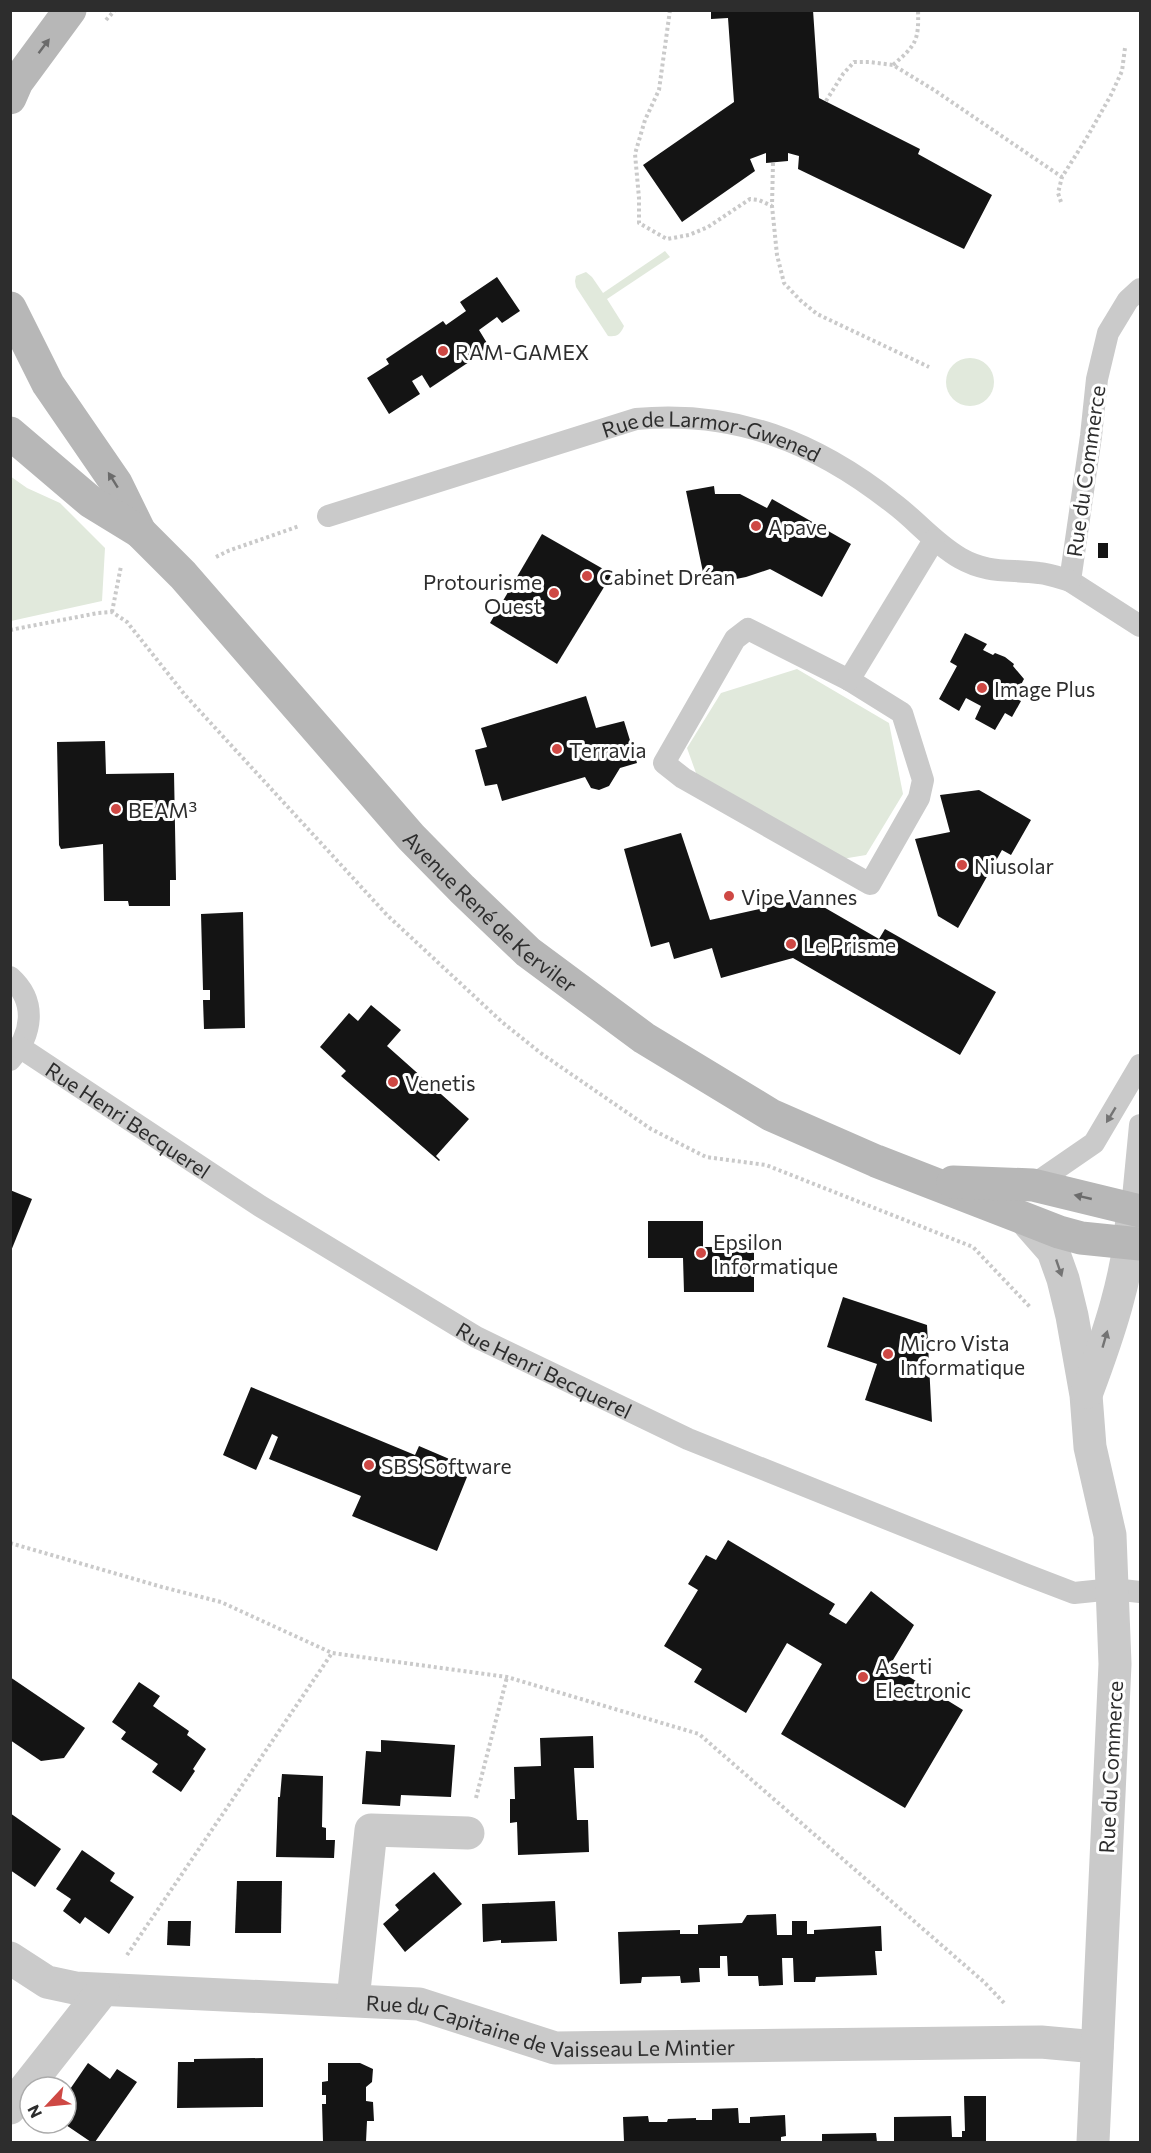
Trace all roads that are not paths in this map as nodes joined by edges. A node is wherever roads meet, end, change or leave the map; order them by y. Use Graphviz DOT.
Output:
graph roads {
  1 [pos="70,10"];
  2 [pos="10,98"];
  3 [pos="1140,289"];
  4 [pos="10,308"];
  5 [pos="10,433"];
  6 [pos="327,516"];
  7 [pos="140,532"];
  8 [pos="934,540"];
  9 [pos="1070,581"];
  10 [pos="1140,626"];
  11 [pos="849,680"];
  12 [pos="10,977"];
  13 [pos="16,1054"];
  14 [pos="1140,1065"];
  15 [pos="1140,1125"];
  16 [pos="928,1180"];
  17 [pos="1033,1185"];
  18 [pos="1136,1209"];
  19 [pos="1026,1220"];
  20 [pos="1135,1244"];
  21 [pos="1086,1395"];
  22 [pos="1127,1591"];
  23 [pos="468,1833"];
  24 [pos="10,1958"];
  25 [pos="103,1990"];
  26 [pos="353,2000"];
  27 [pos="1097,2047"];
  28 [pos="10,2108"];
  29 [pos="1093,2142"];
  2 -- 1 [label="main road, one-way"];
  3 -- 9 [label="lane, Rue du Commerce"];
  7 -- 4 [label="main road, Avenue René de Kerviler, one-way"];
  5 -- 7 [label="main road, Avenue René de Kerviler"];
  6 -- 8 [label="lane, Rue de Larmor-Gwened"];
  7 -- 16 [label="main road, Avenue René de Kerviler"];
  8 -- 9 [label="lane, Rue de Larmor-Gwened"];
  8 -- 11 [label="lane"];
  9 -- 10 [label="lane, Rue du Commerce"];
  11 -- 11 [label="lane"];
  12 -- 13 [label="lane"];
  13 -- 22 [label="lane, Rue Henri Becquerel"];
  14 -- 17 [label="lane, one-way"];
  15 -- 18 [label="lane, Rue du Commerce"];
  16 -- 17 [label="main road, Avenue René de Kerviler"];
  16 -- 19 [label="main road, Avenue René de Kerviler"];
  18 -- 17 [label="main road, Avenue René de Kerviler, one-way"];
  18 -- 20 [label="street, Rue du Commerce"];
  19 -- 20 [label="main road, Avenue René de Kerviler"];
  19 -- 21 [label="street, Rue du Commerce, one-way"];
  21 -- 20 [label="street, Rue du Commerce, one-way"];
  21 -- 22 [label="street, Rue du Commerce"];
  22 -- 27 [label="street, Rue du Commerce"];
  23 -- 26 [label="street"];
  24 -- 25 [label="street, Rue du Capitaine de Vaisseau Le Mintier"];
  25 -- 26 [label="street, Rue du Capitaine de Vaisseau Le Mintier"];
  25 -- 28 [label="street"];
  26 -- 27 [label="street, Rue du Capitaine de Vaisseau Le Mintier"];
  27 -- 29 [label="street, Rue du Commerce"];
}
